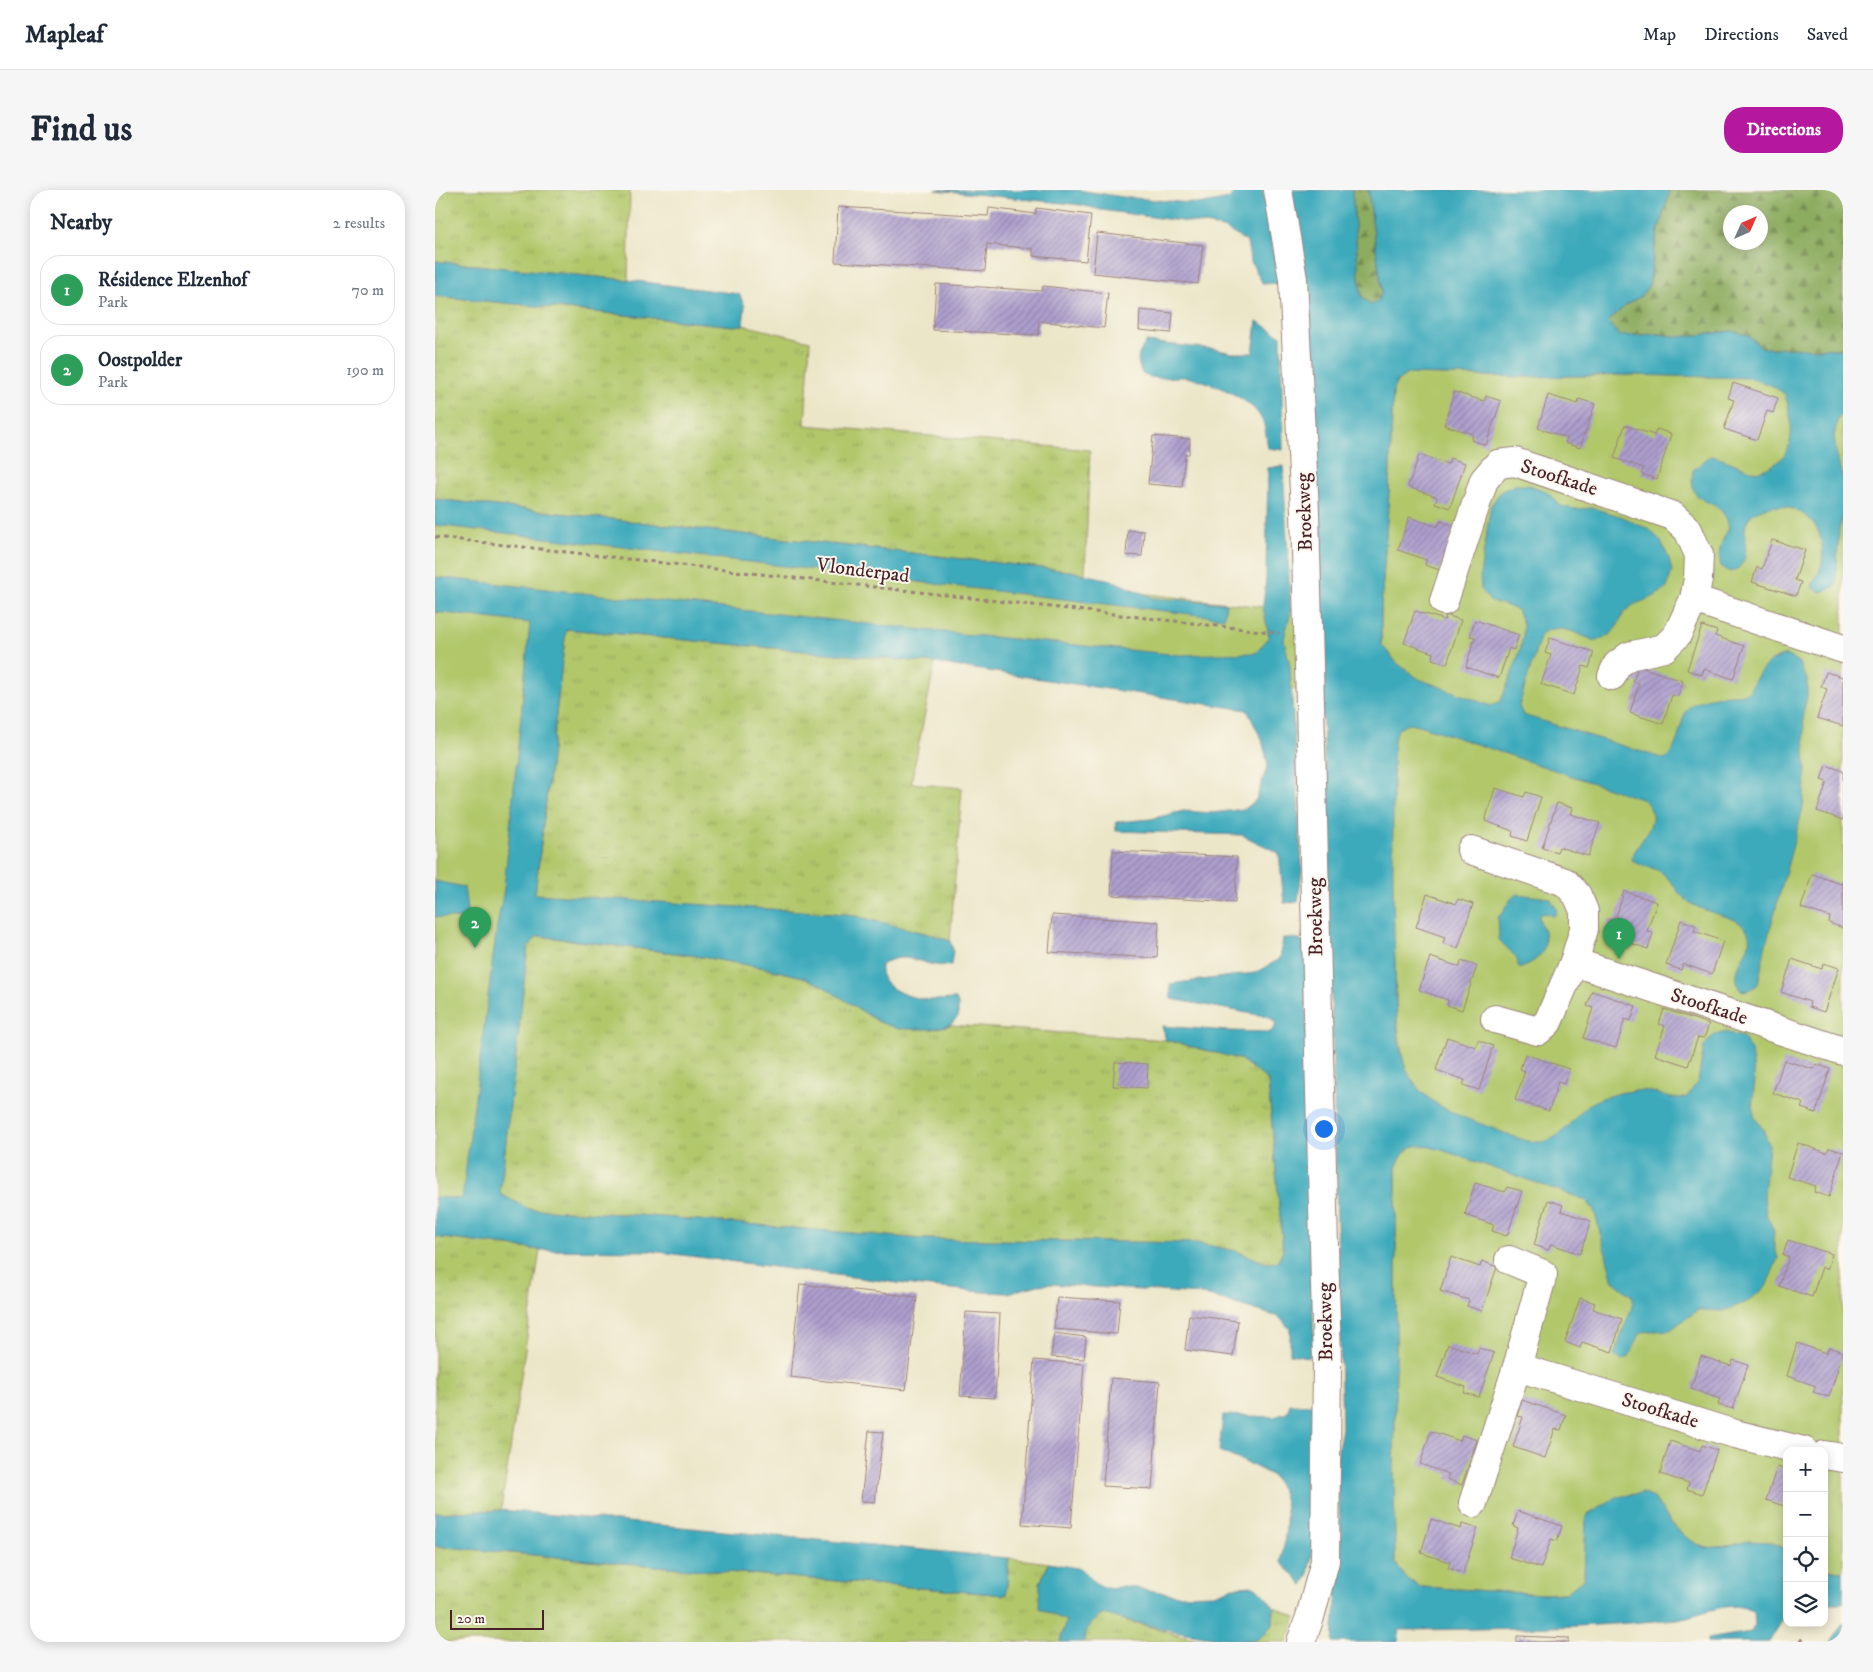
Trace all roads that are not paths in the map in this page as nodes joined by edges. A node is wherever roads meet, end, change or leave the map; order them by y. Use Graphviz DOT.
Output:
graph roads {
  1 [pos="1277,190"];
  2 [pos="1694,599"];
  3 [pos="1444,601"];
  4 [pos="1843,648"];
  5 [pos="1612,676"];
  6 [pos="1471,850"];
  7 [pos="1574,962"];
  8 [pos="1495,1019"];
  9 [pos="1843,1051"];
  10 [pos="1509,1260"];
  11 [pos="1517,1367"];
  12 [pos="1788,1447"];
  13 [pos="1828,1456"];
  14 [pos="1843,1458"];
  15 [pos="1473,1503"];
  16 [pos="1301,1642"];
  1 -- 16 [label="street, Broekweg"];
  2 -- 3 [label="street, Stoofkade"];
  2 -- 4 [label="street"];
  2 -- 5 [label="street, Stoofkade"];
  6 -- 7 [label="street"];
  7 -- 8 [label="street"];
  7 -- 9 [label="street, Stoofkade"];
  10 -- 11 [label="street"];
  11 -- 12 [label="street, Stoofkade"];
  11 -- 15 [label="street"];
  13 -- 14 [label="street"];
}
